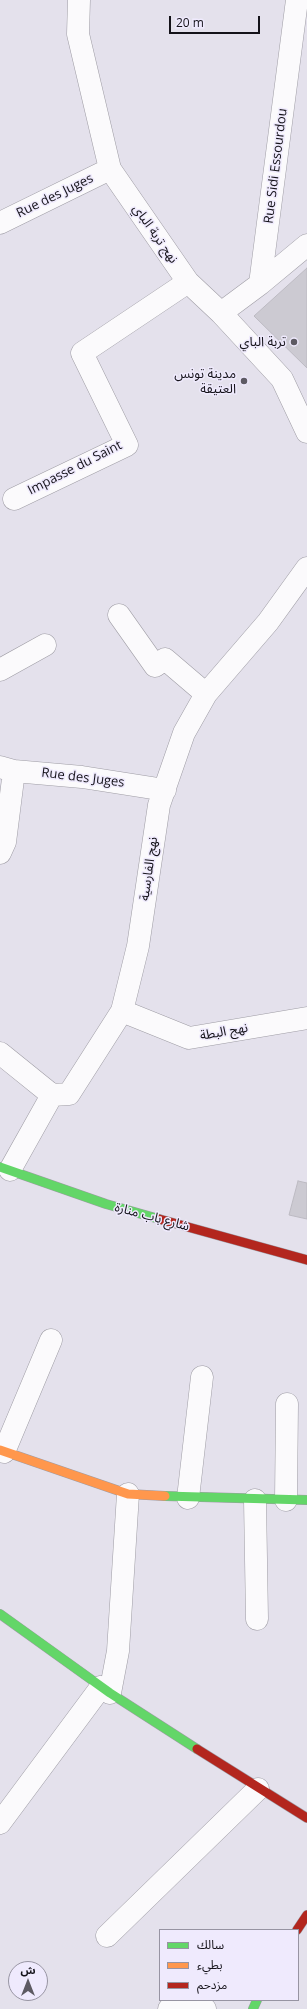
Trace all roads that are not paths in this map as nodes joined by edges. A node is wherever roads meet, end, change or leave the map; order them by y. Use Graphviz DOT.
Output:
graph roads {
  1 [pos="79,0"];
  2 [pos="297,0"];
  3 [pos="110,169"];
  4 [pos="0,223"];
  5 [pos="307,245"];
  6 [pos="188,282"];
  7 [pos="260,284"];
  8 [pos="221,313"];
  9 [pos="307,432"];
  10 [pos="14,499"];
  11 [pos="307,568"];
  12 [pos="119,615"];
  13 [pos="45,645"];
  14 [pos="0,670"];
  15 [pos="206,694"];
  16 [pos="7,769"];
  17 [pos="165,790"];
  18 [pos="0,853"];
  19 [pos="122,1011"];
  20 [pos="307,1018"];
  21 [pos="0,1053"];
  22 [pos="52,1095"];
  23 [pos="5,1169"];
  24 [pos="307,1260"];
  25 [pos="52,1340"];
  26 [pos="202,1377"];
  27 [pos="287,1404"];
  28 [pos="2,1451"];
  29 [pos="128,1494"];
  30 [pos="188,1498"];
  31 [pos="254,1500"];
  32 [pos="297,1500"];
  33 [pos="1,1616"];
  34 [pos="257,1619"];
  35 [pos="106,1690"];
  36 [pos="258,1790"];
  37 [pos="307,1818"];
  38 [pos="0,1824"];
  39 [pos="307,1914"];
  40 [pos="298,1929"];
  41 [pos="107,1936"];
  42 [pos="176,2001"];
  43 [pos="189,2001"];
  44 [pos="169,2009"];
  45 [pos="205,2009"];
  1 -- 3 [label="street, نهج تربة الباي"];
  2 -- 7 [label="street, Rue Sidi Essourdou"];
  3 -- 4 [label="street, Rue des Juges"];
  3 -- 6 [label="street, نهج تربة الباي"];
  5 -- 7 [label="street"];
  6 -- 8 [label="street, نهج تربة الباي"];
  6 -- 10 [label="street, Impasse du Saint"];
  7 -- 8 [label="street"];
  8 -- 9 [label="street, نهج تربة الباي"];
  11 -- 15 [label="street, نهج الفارسية"];
  12 -- 15 [label="street"];
  13 -- 14 [label="street"];
  15 -- 17 [label="street, نهج الفارسية"];
  16 -- 17 [label="street, Rue des Juges"];
  16 -- 18 [label="street"];
  17 -- 19 [label="street, نهج الفارسية"];
  19 -- 20 [label="street, نهج البطة"];
  19 -- 22 [label="street, نهج الفارسية"];
  21 -- 22 [label="street"];
  22 -- 23 [label="street"];
  23 -- 24 [label="street, شارع باب منارة"];
  25 -- 28 [label="street"];
  26 -- 30 [label="street"];
  27 -- 32 [label="street"];
  28 -- 29 [label="street"];
  29 -- 30 [label="street"];
  29 -- 35 [label="street"];
  30 -- 31 [label="street"];
  31 -- 32 [label="street"];
  31 -- 34 [label="street"];
  33 -- 35 [label="street"];
  35 -- 36 [label="street"];
  35 -- 38 [label="street"];
  36 -- 37 [label="street"];
  36 -- 41 [label="street"];
  39 -- 40 [label="street"];
  42 -- 44 [label="street"];
  43 -- 45 [label="street"];
}
